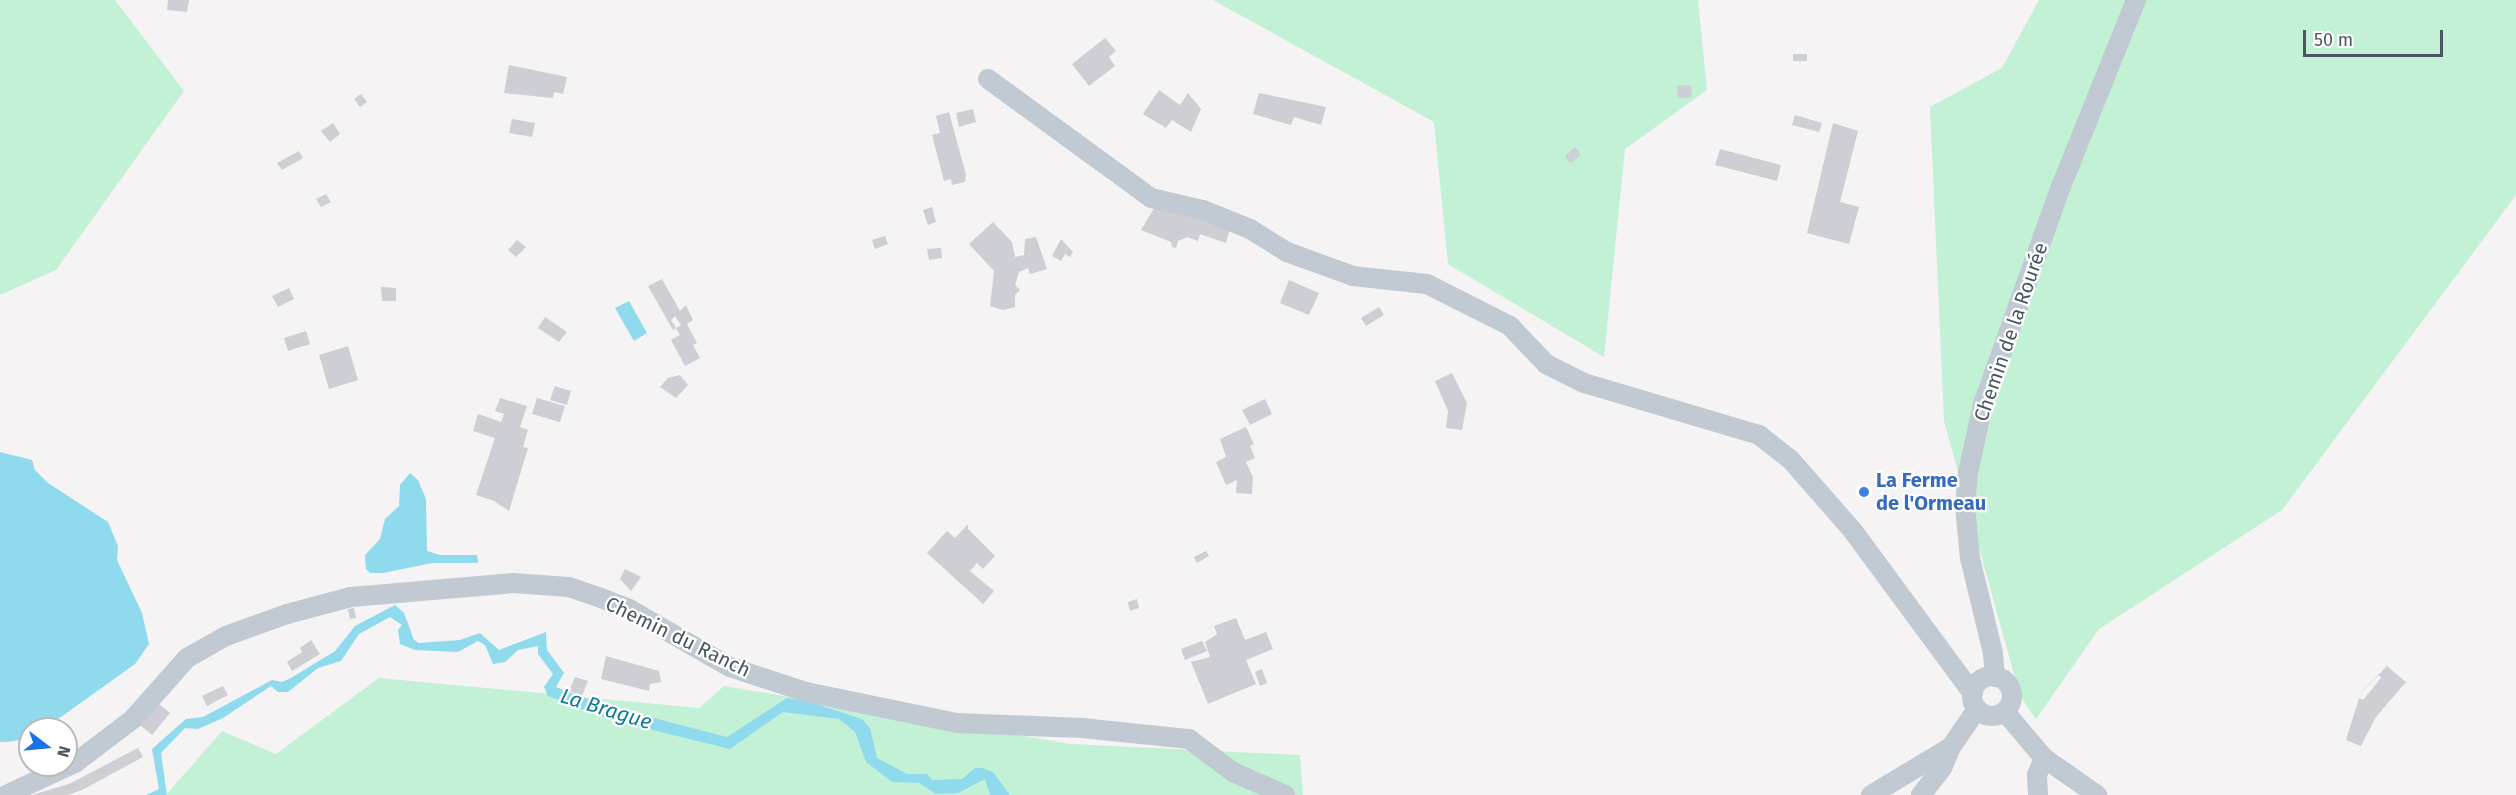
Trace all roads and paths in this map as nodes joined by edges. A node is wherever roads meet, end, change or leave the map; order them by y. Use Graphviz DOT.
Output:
graph roads {
  1 [pos="2136,0"];
  2 [pos="988,79"];
  3 [pos="1995,677"];
  4 [pos="1975,701"];
  5 [pos="2005,712"];
  6 [pos="1951,747"];
  7 [pos="2044,758"];
  8 [pos="6,795"];
  9 [pos="1285,795"];
  10 [pos="1871,795"];
  11 [pos="1921,795"];
  12 [pos="2038,795"];
  13 [pos="2097,795"];
  1 -- 3 [label="street, Chemin de la Rourée"];
  2 -- 4 [label="street"];
  3 -- 4 [label="street"];
  3 -- 5 [label="street"];
  4 -- 5 [label="street"];
  4 -- 6 [label="street"];
  5 -- 7 [label="street"];
  6 -- 10 [label="street"];
  6 -- 11 [label="street"];
  7 -- 12 [label="street"];
  7 -- 13 [label="street"];
  8 -- 9 [label="street, Chemin du Ranch"];
}
